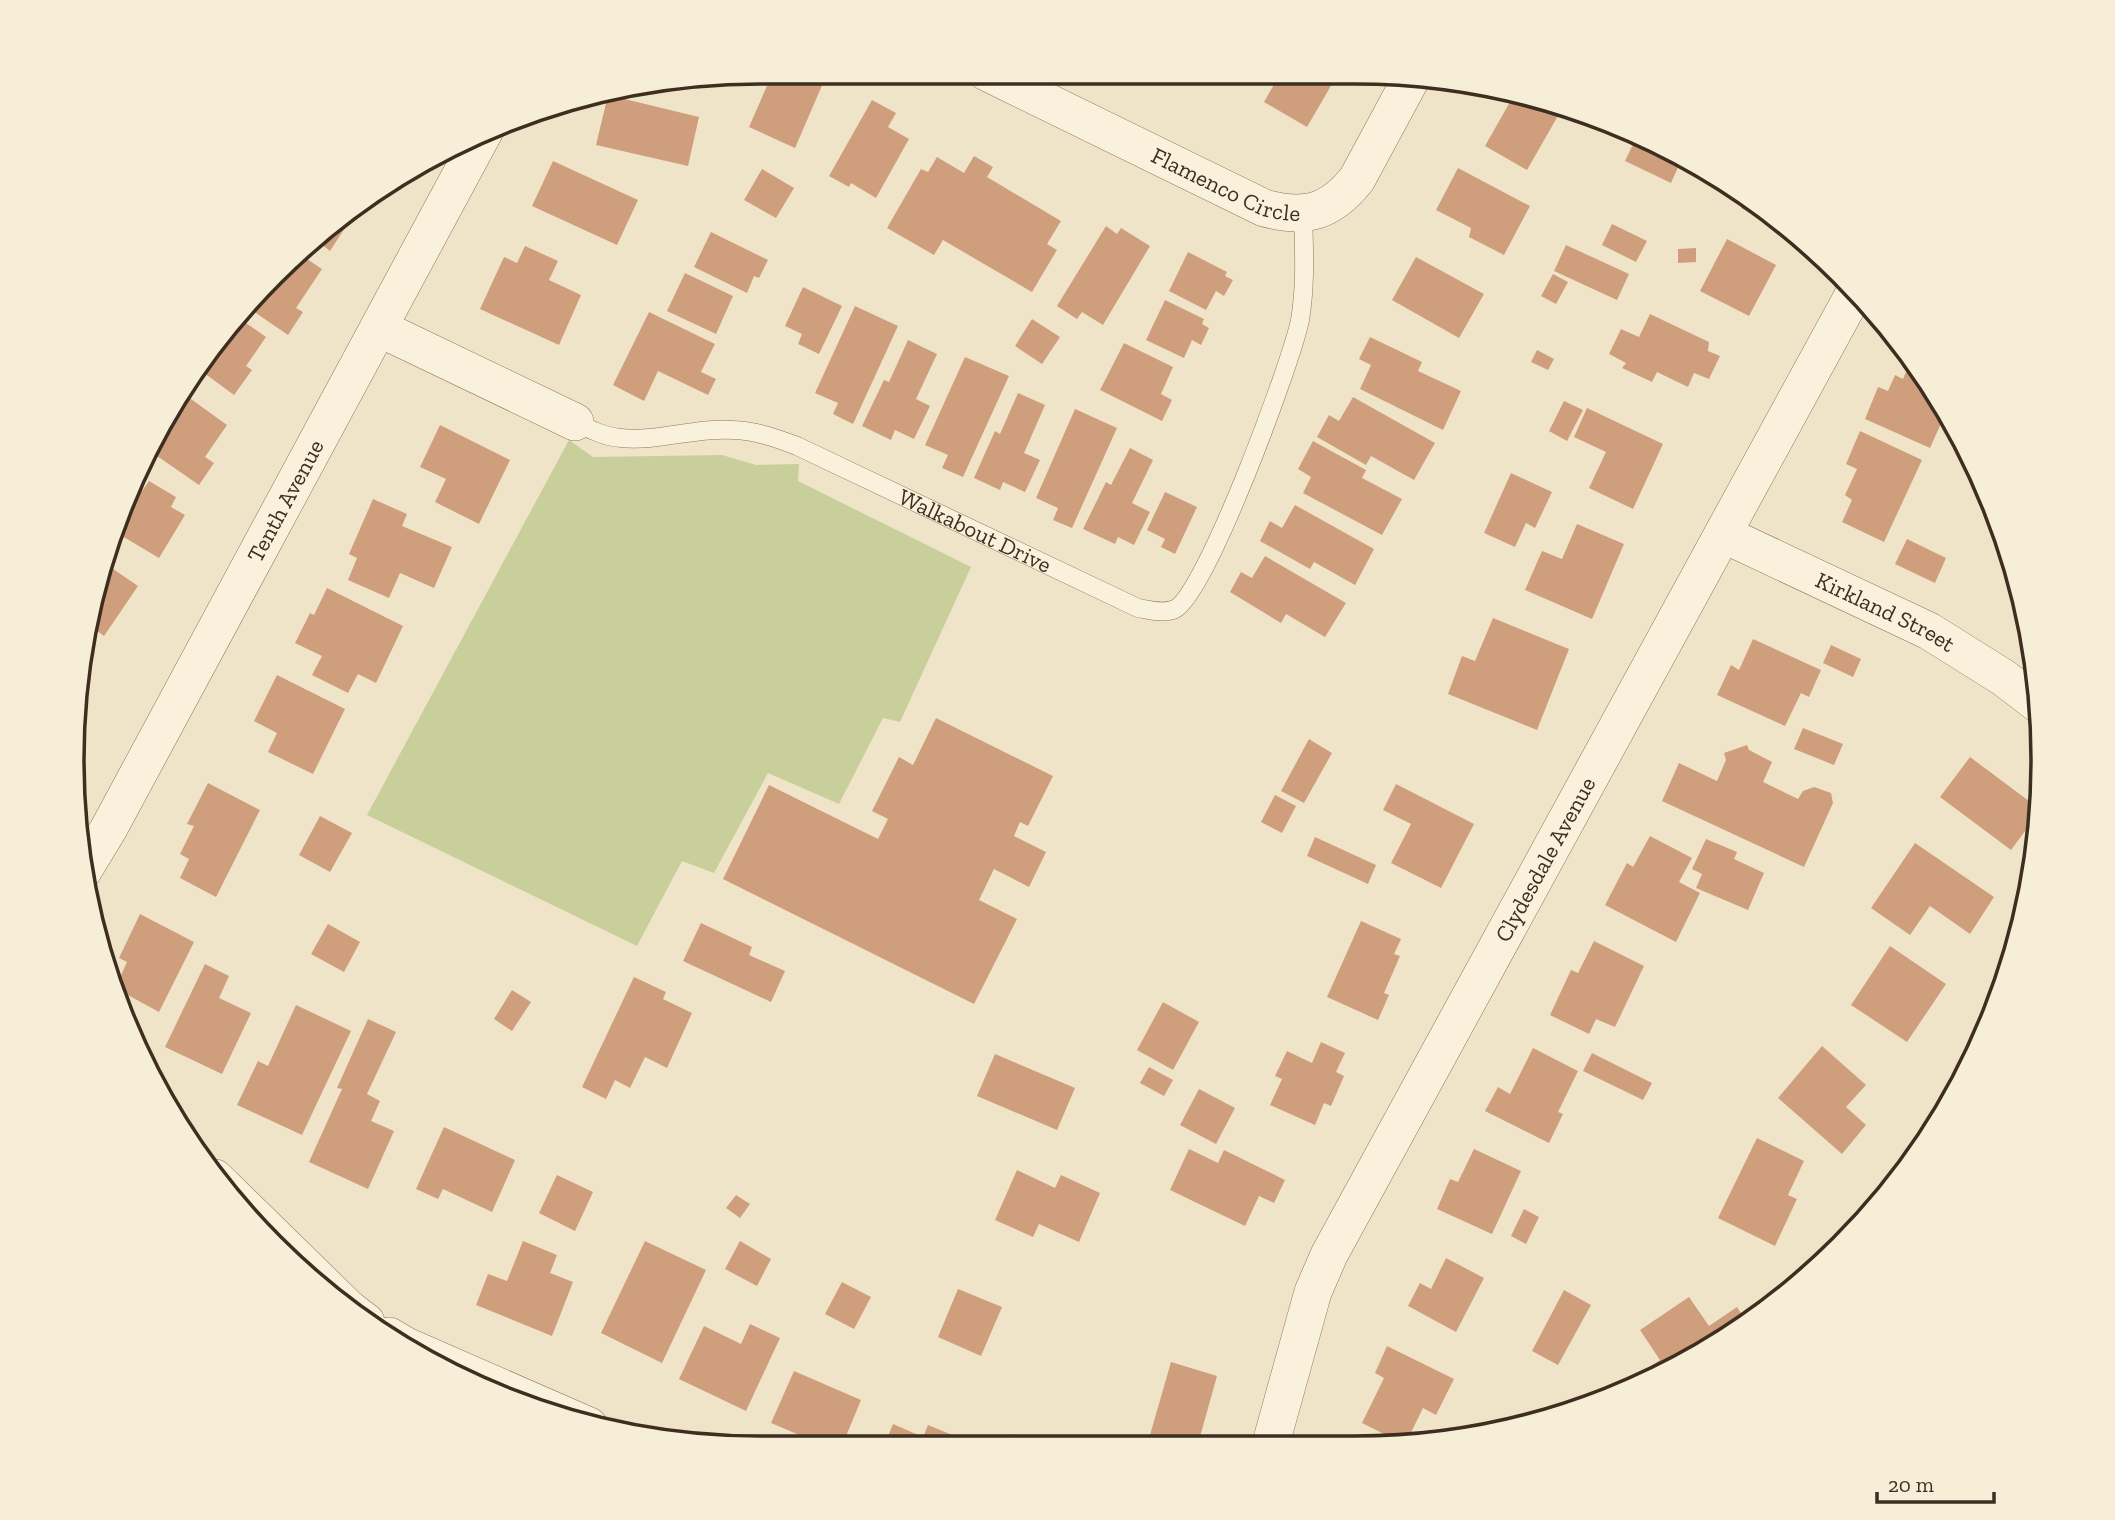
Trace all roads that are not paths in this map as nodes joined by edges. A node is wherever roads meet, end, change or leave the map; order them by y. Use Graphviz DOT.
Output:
graph roads {
  1 [pos="1011,84"];
  2 [pos="1407,86"];
  3 [pos="476,147"];
  4 [pos="1303,213"];
  5 [pos="1850,300"];
  6 [pos="379,328"];
  7 [pos="575,422"];
  8 [pos="1723,534"];
  9 [pos="2028,696"];
  10 [pos="91,857"];
  11 [pos="1273,1436"];
  1 -- 4 [label="street, Flamenco Circle"];
  2 -- 4 [label="street, Flamenco Circle"];
  3 -- 6 [label="street, Tenth Avenue"];
  4 -- 7 [label="lane, Walkabout Drive"];
  5 -- 8 [label="street, Clydesdale Avenue"];
  6 -- 7 [label="street, Walkabout Drive"];
  6 -- 10 [label="street, Tenth Avenue"];
  8 -- 9 [label="street, Kirkland Street"];
  8 -- 11 [label="street, Clydesdale Avenue"];
}
